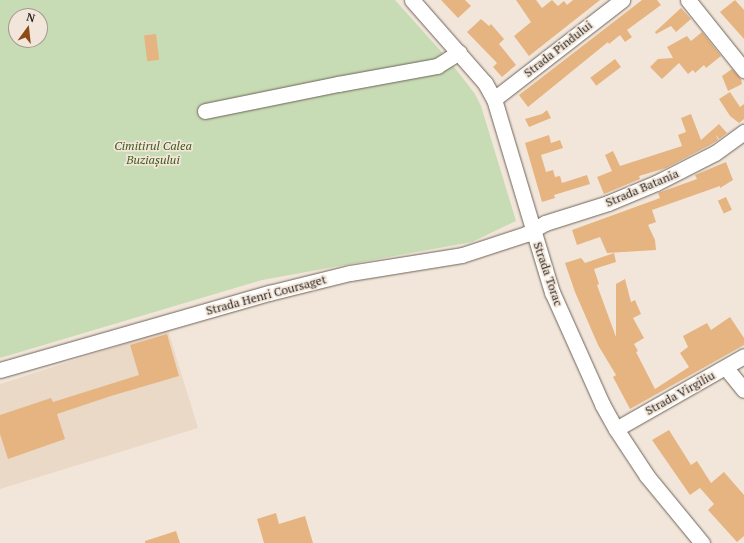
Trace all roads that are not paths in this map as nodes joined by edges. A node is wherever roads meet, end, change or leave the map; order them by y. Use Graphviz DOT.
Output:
graph roads {
  1 [pos="412,0"];
  2 [pos="622,0"];
  3 [pos="688,0"];
  4 [pos="458,52"];
  5 [pos="744,70"];
  6 [pos="494,99"];
  7 [pos="204,111"];
  8 [pos="744,132"];
  9 [pos="533,229"];
  10 [pos="744,356"];
  11 [pos="726,368"];
  12 [pos="0,370"];
  13 [pos="744,390"];
  14 [pos="616,429"];
  15 [pos="702,543"];
  1 -- 4 [label="street, Strada Torac"];
  2 -- 6 [label="street, Strada Pindului"];
  3 -- 5 [label="street"];
  4 -- 6 [label="street, Strada Torac"];
  4 -- 7 [label="street"];
  6 -- 9 [label="street, Strada Torac"];
  8 -- 9 [label="street, Strada Batania"];
  9 -- 12 [label="street, Strada Henri Coursaget"];
  9 -- 14 [label="street, Strada Torac"];
  10 -- 11 [label="street, Strada Virgiliu"];
  11 -- 13 [label="street"];
  11 -- 14 [label="street, Strada Virgiliu"];
  14 -- 15 [label="street, Strada Torac"];
}
